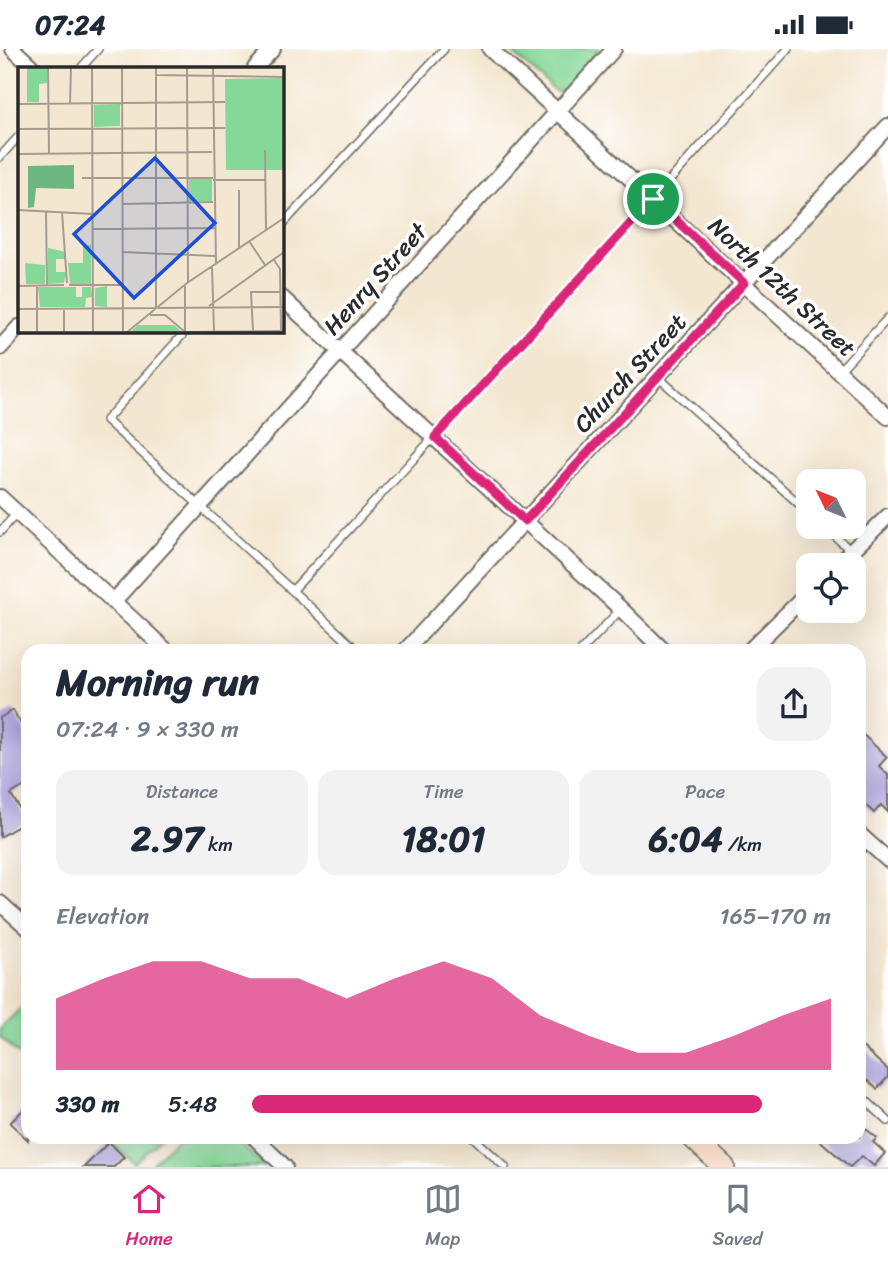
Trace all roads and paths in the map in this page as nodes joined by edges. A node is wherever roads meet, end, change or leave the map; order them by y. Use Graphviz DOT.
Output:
graph roads {
  1 [pos="13,49"];
  2 [pos="98,49"];
  3 [pos="273,49"];
  4 [pos="443,49"];
  5 [pos="490,49"];
  6 [pos="614,49"];
  7 [pos="788,49"];
  8 [pos="32,67"];
  9 [pos="81,67"];
  10 [pos="256,67"];
  11 [pos="558,111"];
  12 [pos="888,126"];
  13 [pos="18,137"];
  14 [pos="0,157"];
  15 [pos="653,199"];
  16 [pos="284,223"];
  17 [pos="744,283"];
  18 [pos="284,300"];
  19 [pos="888,318"];
  20 [pos="18,328"];
  21 [pos="184,333"];
  22 [pos="0,348"];
  23 [pos="340,351"];
  24 [pos="839,371"];
  25 [pos="657,377"];
  26 [pos="888,417"];
  27 [pos="435,437"];
  28 [pos="0,497"];
  29 [pos="796,501"];
  30 [pos="201,505"];
  31 [pos="17,513"];
  32 [pos="888,516"];
  33 [pos="525,521"];
  34 [pos="0,532"];
  35 [pos="838,539"];
  36 [pos="851,551"];
  37 [pos="293,590"];
  38 [pos="113,602"];
  39 [pos="796,605"];
  40 [pos="621,609"];
  41 [pos="159,644"];
  42 [pos="351,644"];
  43 [pos="411,644"];
  44 [pos="588,644"];
  45 [pos="657,644"];
  46 [pos="757,644"];
  47 [pos="866,840"];
  48 [pos="888,860"];
  49 [pos="0,903"];
  50 [pos="21,922"];
  51 [pos="866,1101"];
  52 [pos="888,1121"];
  53 [pos="261,1144"];
  54 [pos="483,1144"];
  55 [pos="698,1144"];
  56 [pos="716,1165"];
  57 [pos="285,1167"];
  58 [pos="505,1167"];
  1 -- 8 [label="street"];
  2 -- 9 [label="lane"];
  3 -- 10 [label="street"];
  4 -- 16 [label="lane"];
  5 -- 11 [label="street, North 12th Street"];
  6 -- 11 [label="street, Henry Street"];
  7 -- 15 [label="lane"];
  11 -- 15 [label="street, North 12th Street"];
  11 -- 23 [label="street, Henry Street"];
  12 -- 17 [label="street, Church Street"];
  13 -- 14 [label="lane"];
  15 -- 17 [label="street, North 12th Street"];
  15 -- 27 [label="lane"];
  17 -- 24 [label="street, North 12th Street"];
  17 -- 25 [label="street, Church Street"];
  18 -- 23 [label="street"];
  19 -- 24 [label="lane"];
  20 -- 22 [label="street"];
  21 -- 30 [label="lane"];
  23 -- 27 [label="street"];
  23 -- 30 [label="street, Henry Street"];
  24 -- 26 [label="street, North 12th Street"];
  25 -- 29 [label="lane"];
  25 -- 33 [label="street, Church Street"];
  27 -- 33 [label="street"];
  27 -- 37 [label="lane"];
  28 -- 31 [label="street"];
  30 -- 37 [label="lane"];
  30 -- 38 [label="street, Henry Street"];
  31 -- 34 [label="lane"];
  31 -- 38 [label="street"];
  32 -- 36 [label="street"];
  33 -- 40 [label="street"];
  33 -- 43 [label="street, Church Street"];
  35 -- 36 [label="lane"];
  37 -- 42 [label="lane"];
  38 -- 41 [label="street"];
  39 -- 46 [label="street"];
  40 -- 44 [label="lane"];
  40 -- 45 [label="street"];
  47 -- 48 [label="street"];
  49 -- 50 [label="street"];
  51 -- 52 [label="lane"];
  53 -- 57 [label="street"];
  54 -- 58 [label="lane"];
  55 -- 56 [label="street"];
}
